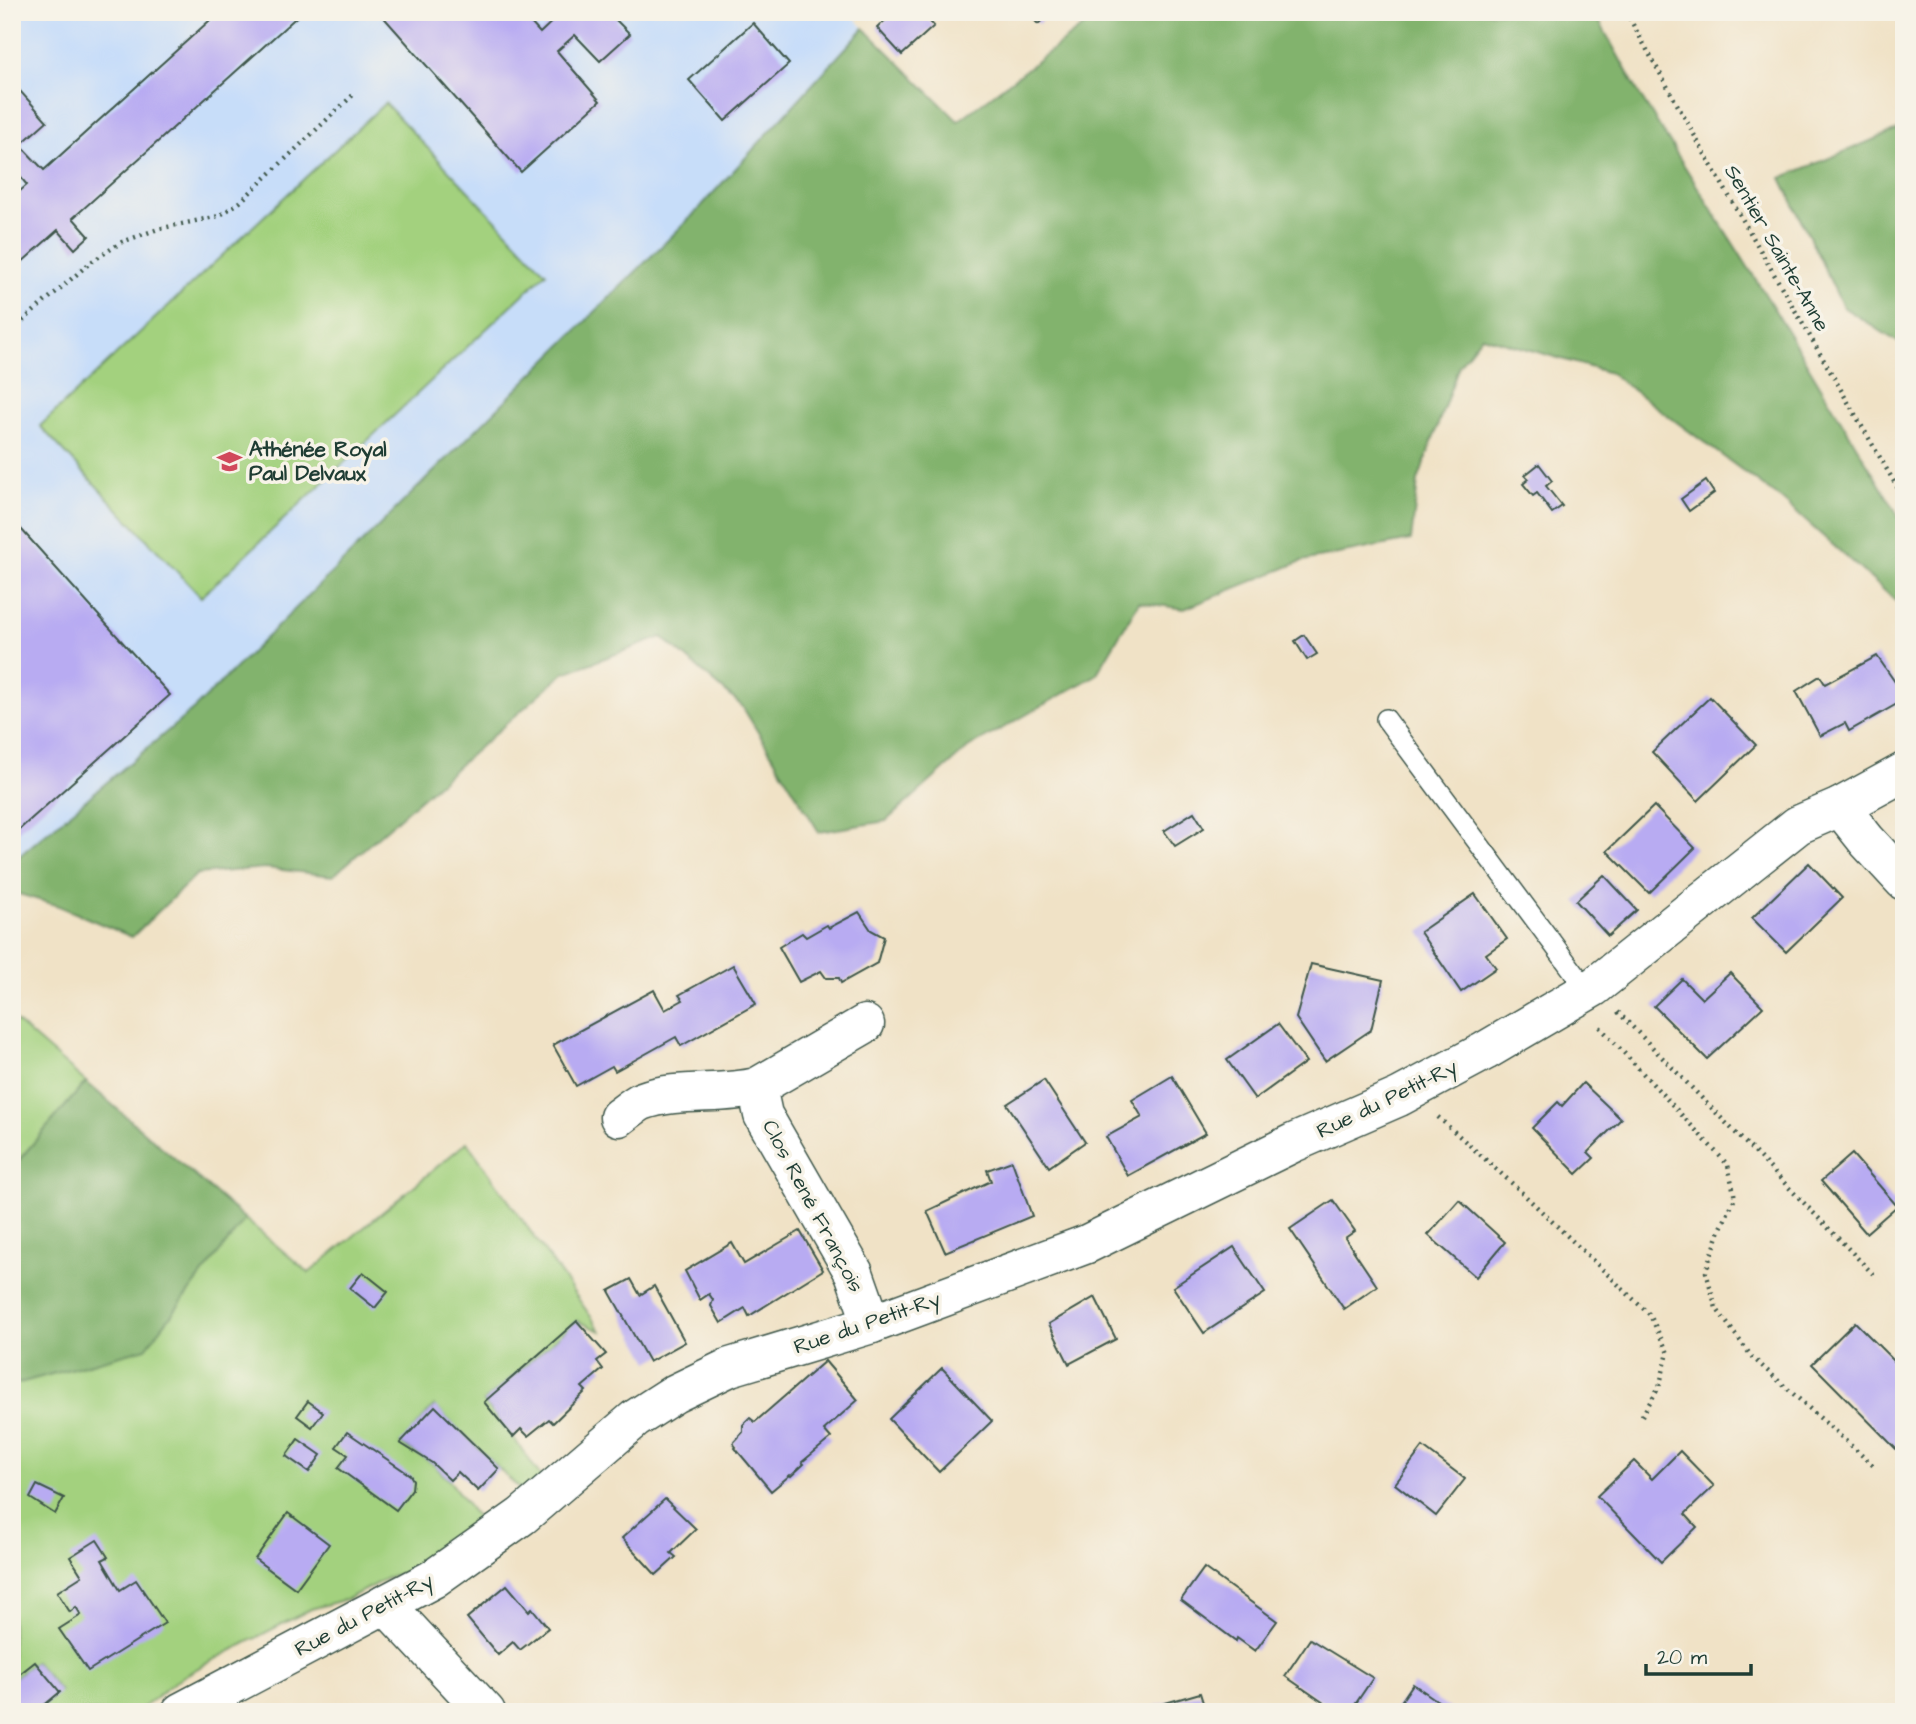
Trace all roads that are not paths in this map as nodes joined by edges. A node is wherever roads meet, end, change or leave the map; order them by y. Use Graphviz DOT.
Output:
graph roads {
  1 [pos="1386,719"];
  2 [pos="1904,772"];
  3 [pos="1840,807"];
  4 [pos="1904,881"];
  5 [pos="1591,989"];
  6 [pos="864,1024"];
  7 [pos="757,1087"];
  8 [pos="619,1117"];
  9 [pos="872,1324"];
  10 [pos="385,1604"];
  11 [pos="181,1712"];
  12 [pos="486,1712"];
  1 -- 5 [label="lane"];
  2 -- 3 [label="street, Rue du Petit-Ry"];
  3 -- 4 [label="street"];
  3 -- 5 [label="street, Rue du Petit-Ry"];
  5 -- 9 [label="street, Rue du Petit-Ry"];
  6 -- 7 [label="street"];
  7 -- 8 [label="street"];
  7 -- 9 [label="street, Clos René François"];
  9 -- 10 [label="street, Rue du Petit-Ry"];
  10 -- 11 [label="street, Rue du Petit-Ry"];
  10 -- 12 [label="street"];
}
